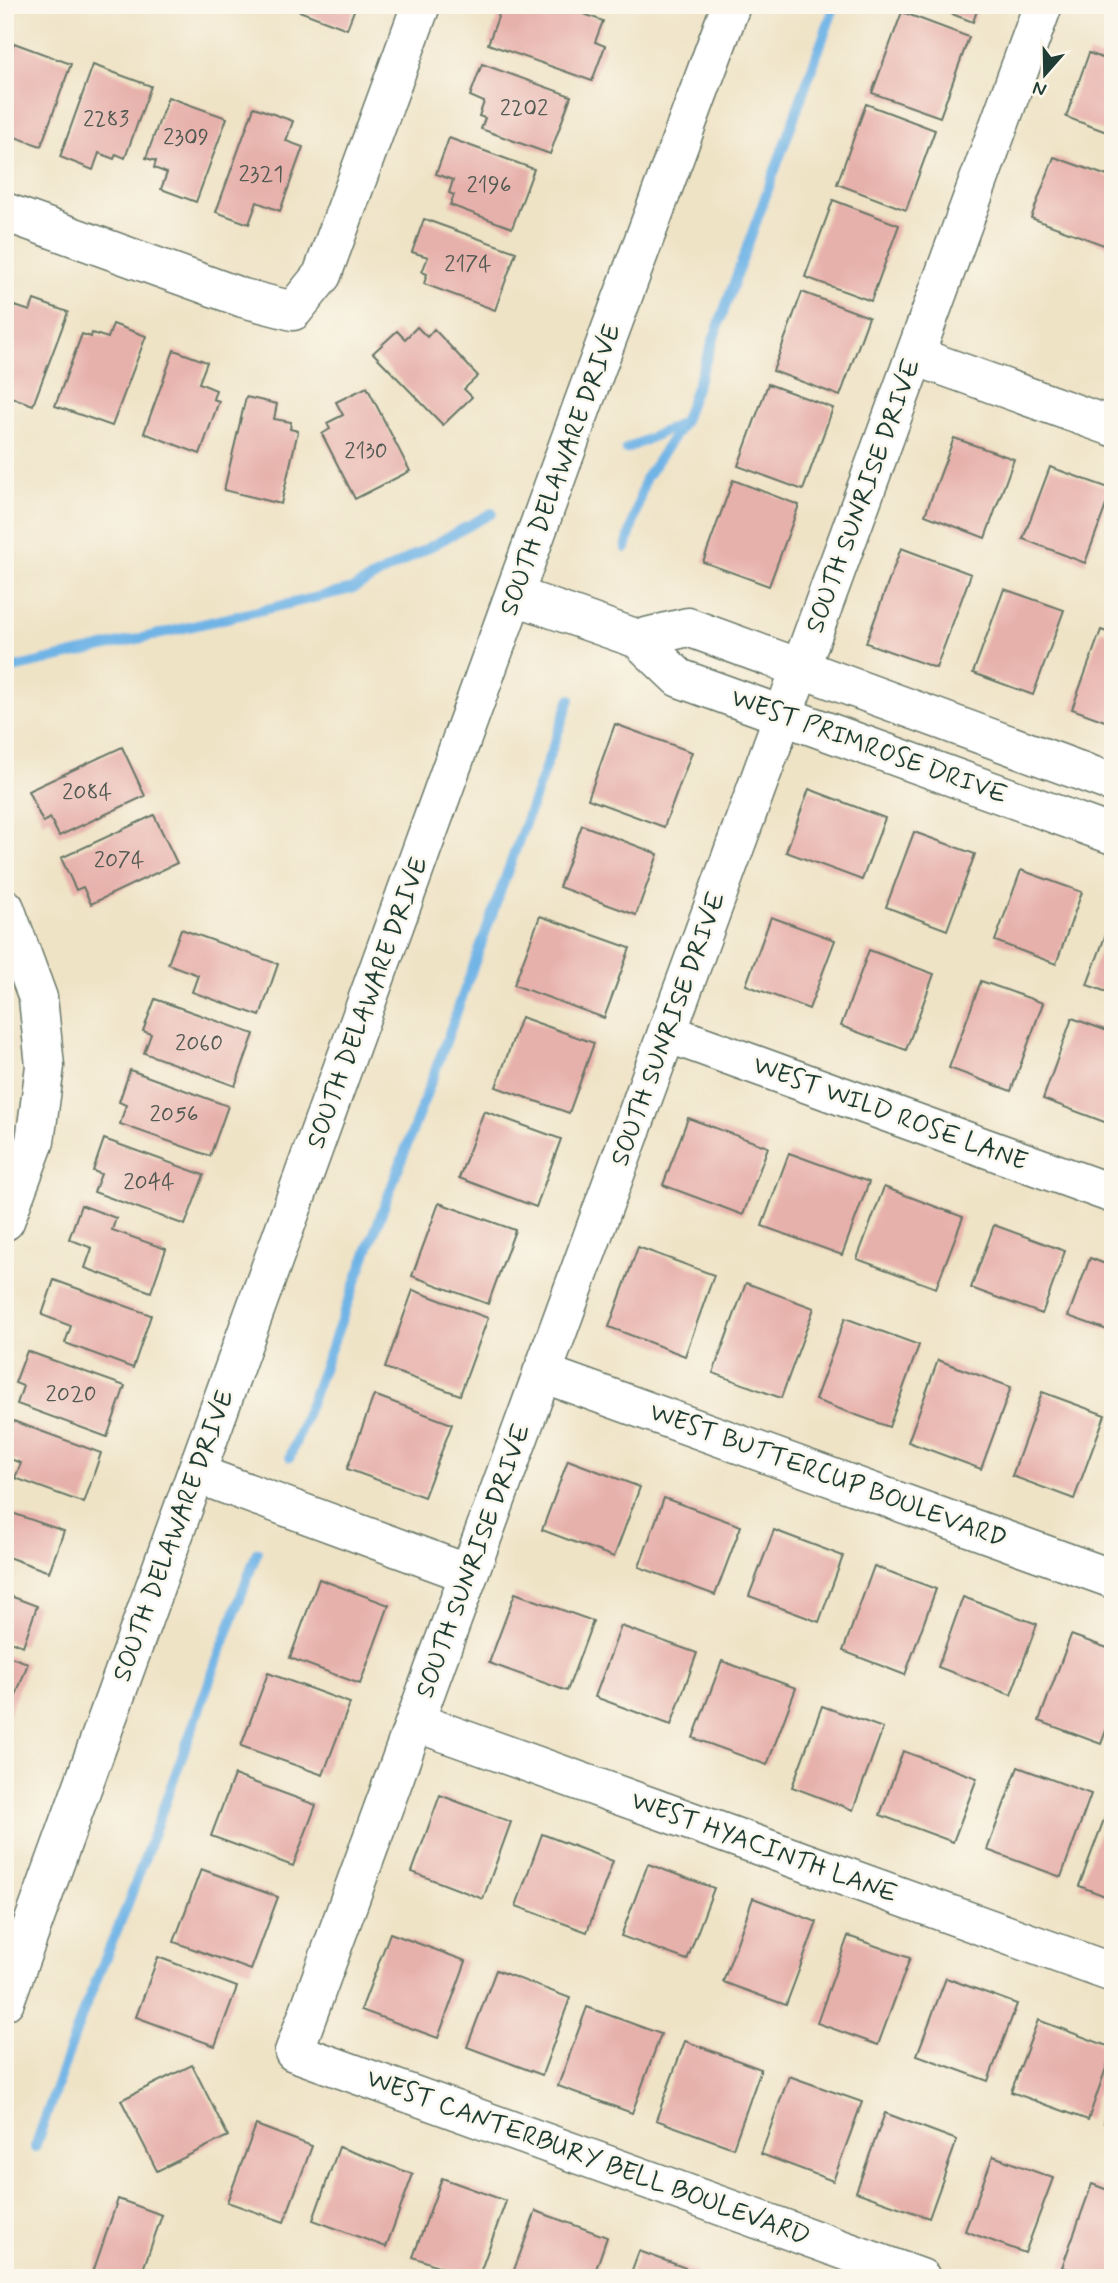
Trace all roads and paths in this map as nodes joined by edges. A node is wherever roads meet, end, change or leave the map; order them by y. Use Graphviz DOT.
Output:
graph roads {
  1 [pos="421,5"];
  2 [pos="731,5"];
  3 [pos="1043,5"];
  4 [pos="5,212"];
  5 [pos="915,356"];
  6 [pos="1113,427"];
  7 [pos="516,596"];
  8 [pos="638,639"];
  9 [pos="801,668"];
  10 [pos="783,716"];
  11 [pos="1113,783"];
  12 [pos="1113,835"];
  13 [pos="7,919"];
  14 [pos="667,1033"];
  15 [pos="1113,1194"];
  16 [pos="5,1221"];
  17 [pos="542,1373"];
  18 [pos="197,1474"];
  19 [pos="469,1574"];
  20 [pos="1113,1579"];
  21 [pos="415,1722"];
  22 [pos="1113,1973"];
  23 [pos="5,2001"];
  24 [pos="294,2052"];
  25 [pos="921,2278"];
  1 -- 4 [label="street"];
  2 -- 7 [label="street, SOUTH DELAWARE DRIVE"];
  3 -- 5 [label="street, SOUTH SUNRISE DRIVE"];
  5 -- 6 [label="street"];
  5 -- 9 [label="street, SOUTH SUNRISE DRIVE"];
  7 -- 8 [label="street, WEST PRIMROSE DRIVE"];
  7 -- 18 [label="street, SOUTH DELAWARE DRIVE"];
  8 -- 9 [label="street, WEST PRIMROSE DRIVE"];
  8 -- 10 [label="street, WEST PRIMROSE DRIVE"];
  9 -- 10 [label="street, SOUTH SUNRISE DRIVE"];
  9 -- 11 [label="street, WEST PRIMROSE DRIVE"];
  10 -- 12 [label="street, WEST PRIMROSE DRIVE"];
  10 -- 14 [label="street, SOUTH SUNRISE DRIVE"];
  13 -- 16 [label="street"];
  14 -- 15 [label="street, WEST WILD ROSE LANE"];
  14 -- 17 [label="street, SOUTH SUNRISE DRIVE"];
  17 -- 19 [label="street, SOUTH SUNRISE DRIVE"];
  17 -- 20 [label="street, WEST BUTTERCUP BOULEVARD"];
  18 -- 19 [label="street"];
  18 -- 23 [label="street, SOUTH DELAWARE DRIVE"];
  19 -- 21 [label="street, SOUTH SUNRISE DRIVE"];
  21 -- 22 [label="street, WEST HYACINTH LANE"];
  21 -- 24 [label="street, SOUTH SUNRISE DRIVE"];
  24 -- 25 [label="street, WEST CANTERBURY BELL BOULEVARD"];
}
